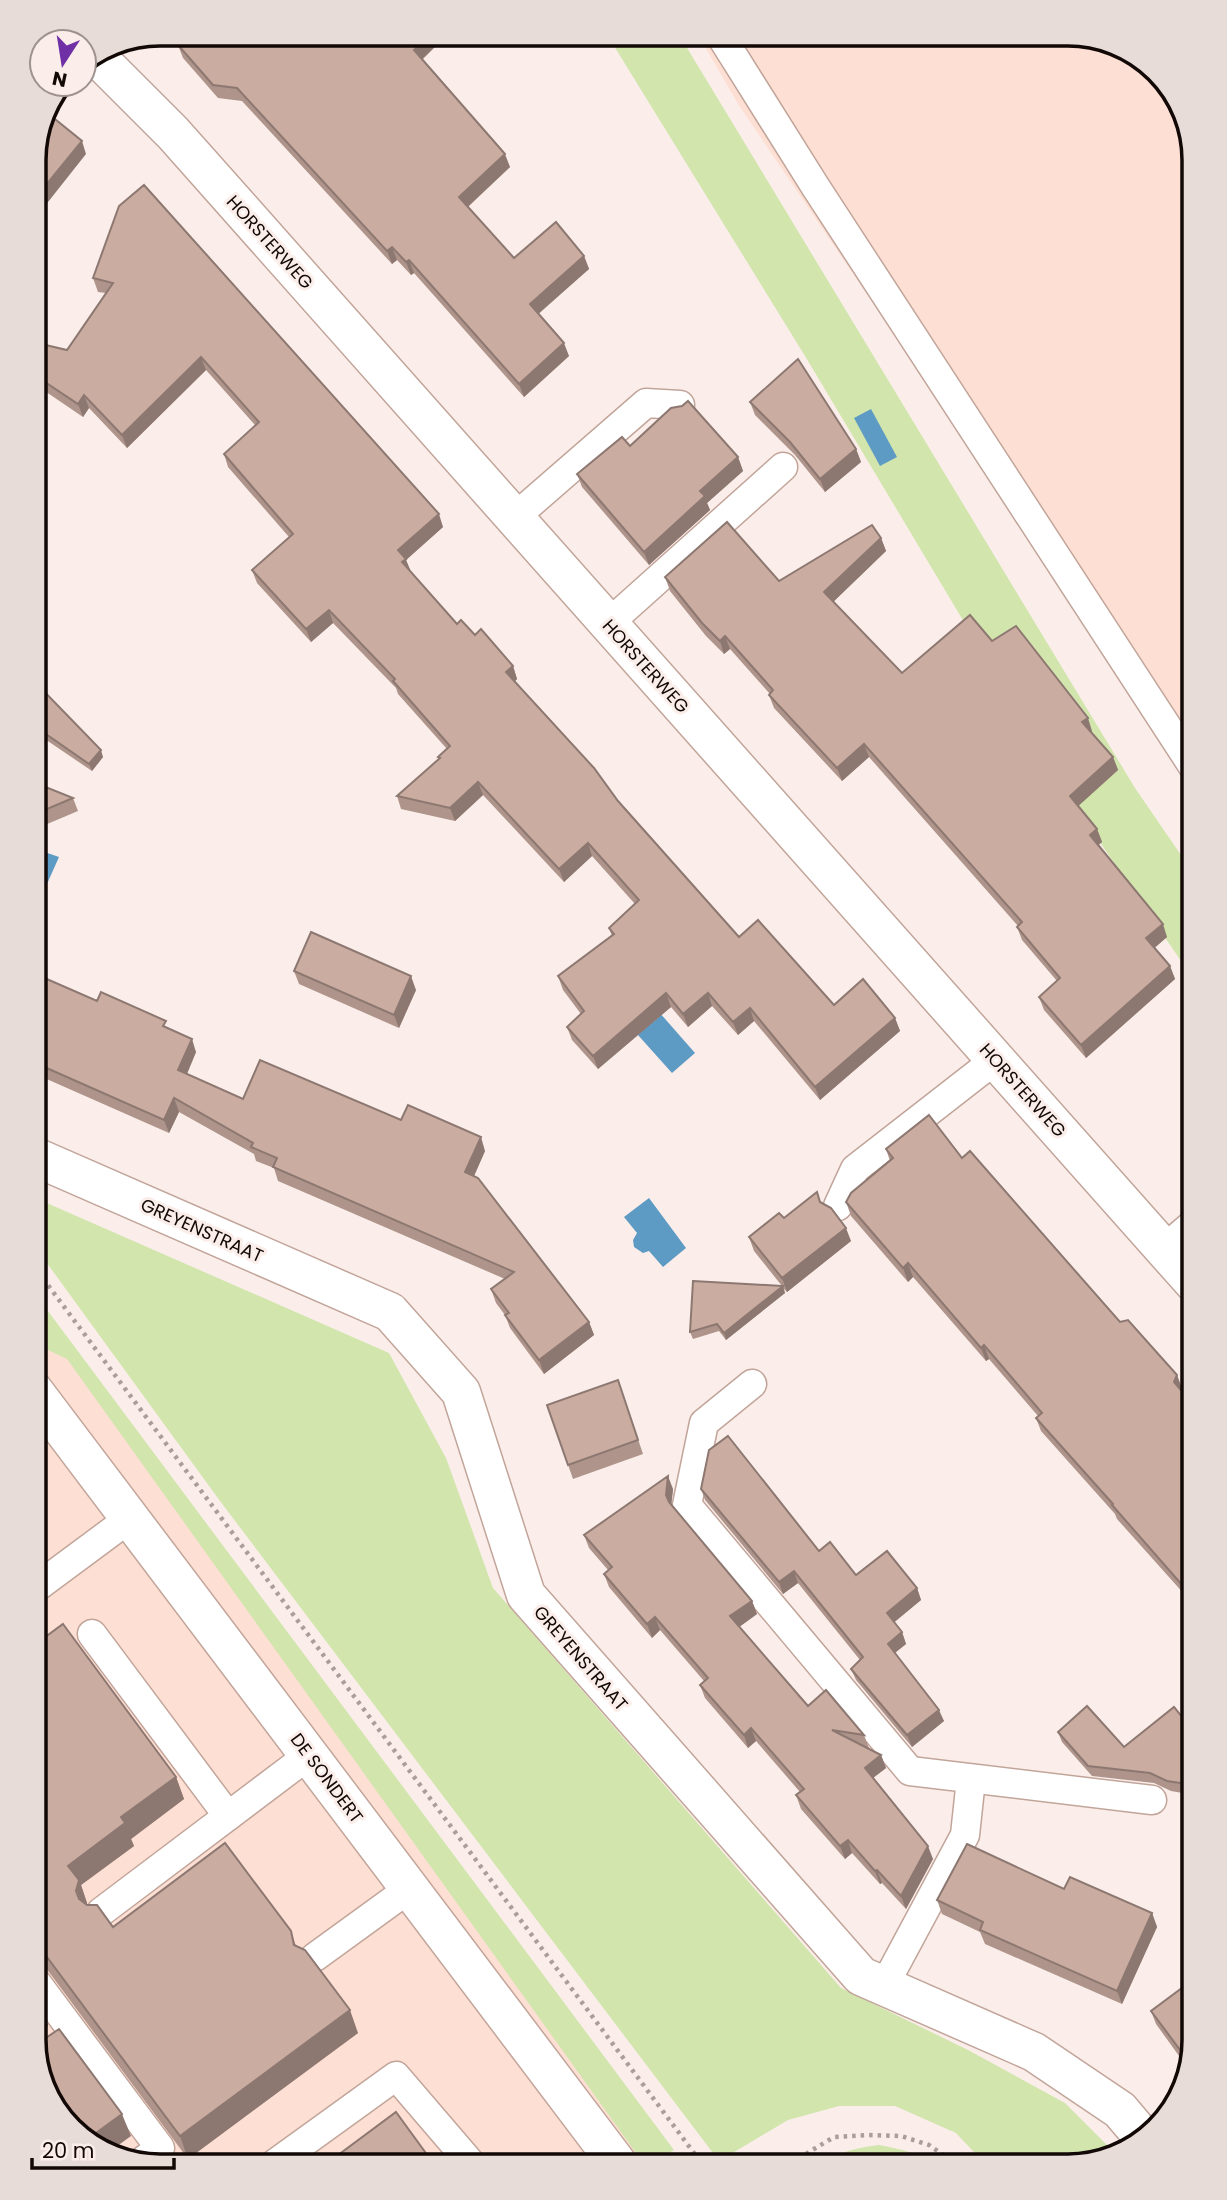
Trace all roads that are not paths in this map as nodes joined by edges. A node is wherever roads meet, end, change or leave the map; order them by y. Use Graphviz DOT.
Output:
graph roads {
  1 [pos="727,46"];
  2 [pos="101,61"];
  3 [pos="680,405"];
  4 [pos="783,467"];
  5 [pos="514,517"];
  6 [pos="608,624"];
  7 [pos="1182,750"];
  8 [pos="995,1060"];
  9 [pos="46,1162"];
  10 [pos="838,1206"];
  11 [pos="1182,1233"];
  12 [pos="1164,1249"];
  13 [pos="1182,1269"];
  14 [pos="752,1384"];
  15 [pos="46,1407"];
  16 [pos="130,1518"];
  17 [pos="46,1580"];
  18 [pos="92,1634"];
  19 [pos="309,1755"];
  20 [pos="971,1779"];
  21 [pos="1152,1800"];
  22 [pos="228,1816"];
  23 [pos="410,1888"];
  24 [pos="101,1912"];
  25 [pos="316,1957"];
  26 [pos="884,1986"];
  27 [pos="46,2004"];
  28 [pos="1137,2130"];
  29 [pos="152,2154"];
  30 [pos="287,2154"];
  31 [pos="463,2154"];
  32 [pos="610,2154"];
  1 -- 7 [label="lane"];
  2 -- 5 [label="street, HORSTERWEG"];
  3 -- 5 [label="lane"];
  4 -- 6 [label="lane"];
  5 -- 6 [label="street, HORSTERWEG"];
  6 -- 8 [label="street, HORSTERWEG"];
  8 -- 10 [label="lane"];
  8 -- 12 [label="street, HORSTERWEG"];
  9 -- 26 [label="street, GREYENSTRAAT"];
  11 -- 12 [label="lane"];
  12 -- 13 [label="street, HORSTERWEG"];
  14 -- 20 [label="lane"];
  15 -- 16 [label="street, DE SONDERT"];
  16 -- 17 [label="lane"];
  16 -- 19 [label="street, DE SONDERT"];
  18 -- 22 [label="lane"];
  19 -- 22 [label="lane"];
  19 -- 23 [label="street, DE SONDERT"];
  20 -- 21 [label="lane"];
  20 -- 26 [label="lane"];
  22 -- 24 [label="lane"];
  23 -- 25 [label="lane"];
  23 -- 32 [label="street, DE SONDERT"];
  26 -- 28 [label="street, GREYENSTRAAT"];
  27 -- 29 [label="lane"];
  30 -- 31 [label="lane"];
}
